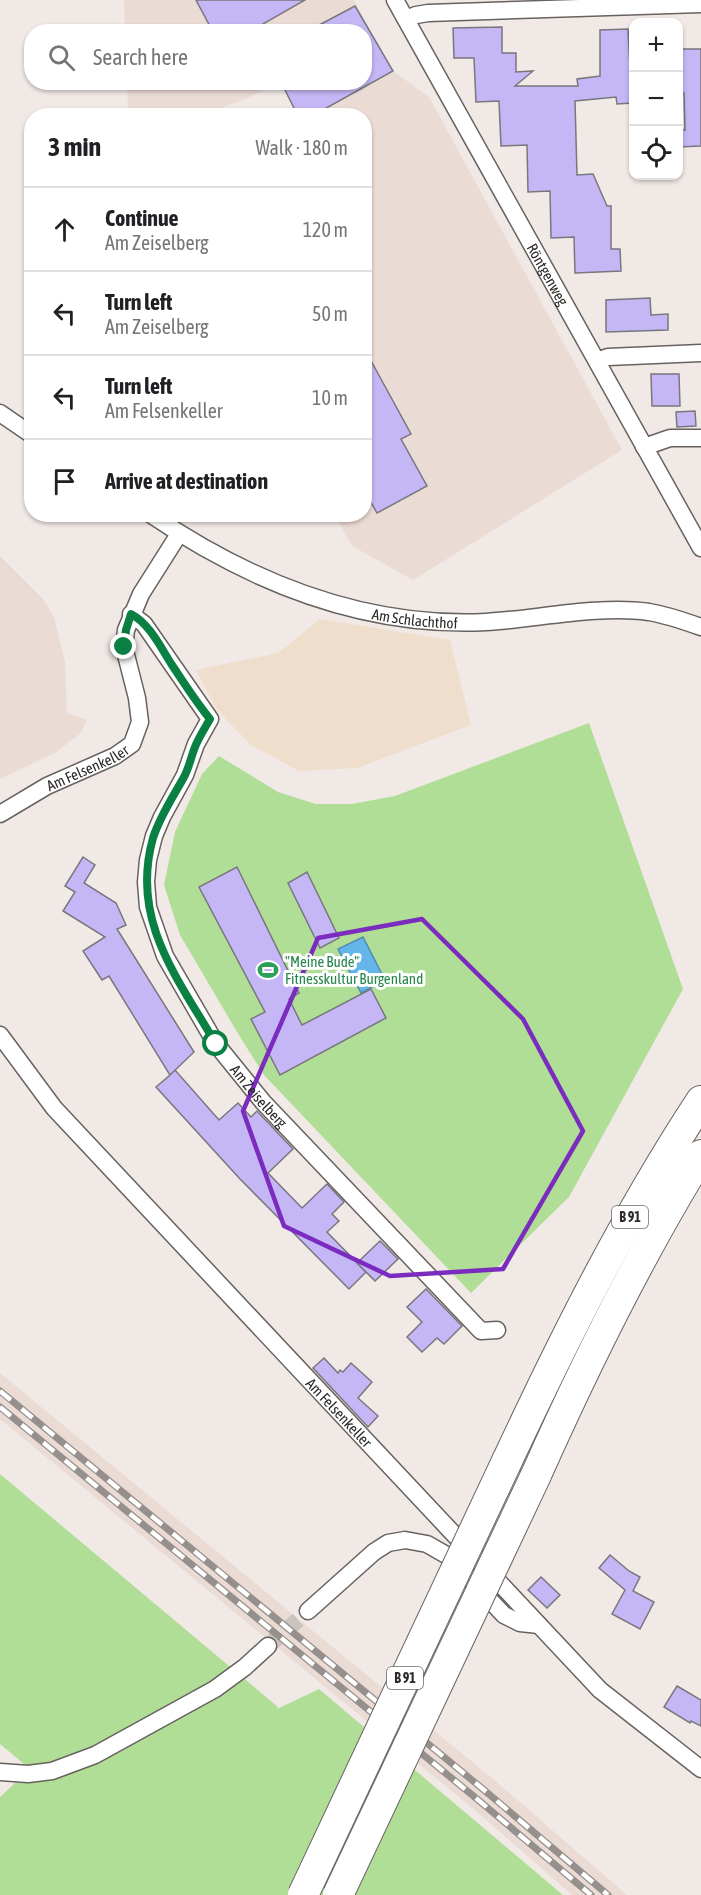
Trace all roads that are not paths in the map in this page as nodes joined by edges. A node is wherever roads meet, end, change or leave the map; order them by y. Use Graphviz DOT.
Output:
graph roads {
  1 [pos="394,0"];
  2 [pos="701,4"];
  3 [pos="406,20"];
  4 [pos="701,352"];
  5 [pos="597,361"];
  6 [pos="0,413"];
  7 [pos="24,430"];
  8 [pos="701,438"];
  9 [pos="644,447"];
  10 [pos="162,522"];
  11 [pos="179,534"];
  12 [pos="701,548"];
  13 [pos="131,614"];
  14 [pos="701,627"];
  15 [pos="0,814"];
  16 [pos="0,1035"];
  17 [pos="701,1101"];
  18 [pos="701,1155"];
  19 [pos="497,1330"];
  20 [pos="308,1611"];
  21 [pos="539,1626"];
  22 [pos="268,1646"];
  23 [pos="701,1769"];
  24 [pos="0,1772"];
  25 [pos="303,1895"];
  26 [pos="338,1895"];
  1 -- 3 [label="street, Röntgenweg"];
  2 -- 3 [label="street"];
  3 -- 5 [label="street, Röntgenweg"];
  4 -- 5 [label="street"];
  5 -- 9 [label="street, Röntgenweg"];
  6 -- 7 [label="street"];
  8 -- 9 [label="street"];
  9 -- 12 [label="street, Röntgenweg"];
  10 -- 11 [label="street, Am Schlachthof"];
  11 -- 13 [label="street, Am Felsenkeller"];
  11 -- 14 [label="street, Am Schlachthof"];
  13 -- 15 [label="street, Am Felsenkeller"];
  13 -- 19 [label="street, Am Zeiselberg"];
  16 -- 21 [label="street, Am Felsenkeller"];
  17 -- 25 [label="highway, B 91, bridge"];
  18 -- 26 [label="highway, B 91, bridge"];
  20 -- 21 [label="street"];
  21 -- 23 [label="street, Am Felsenkeller"];
  22 -- 24 [label="street"];
}
